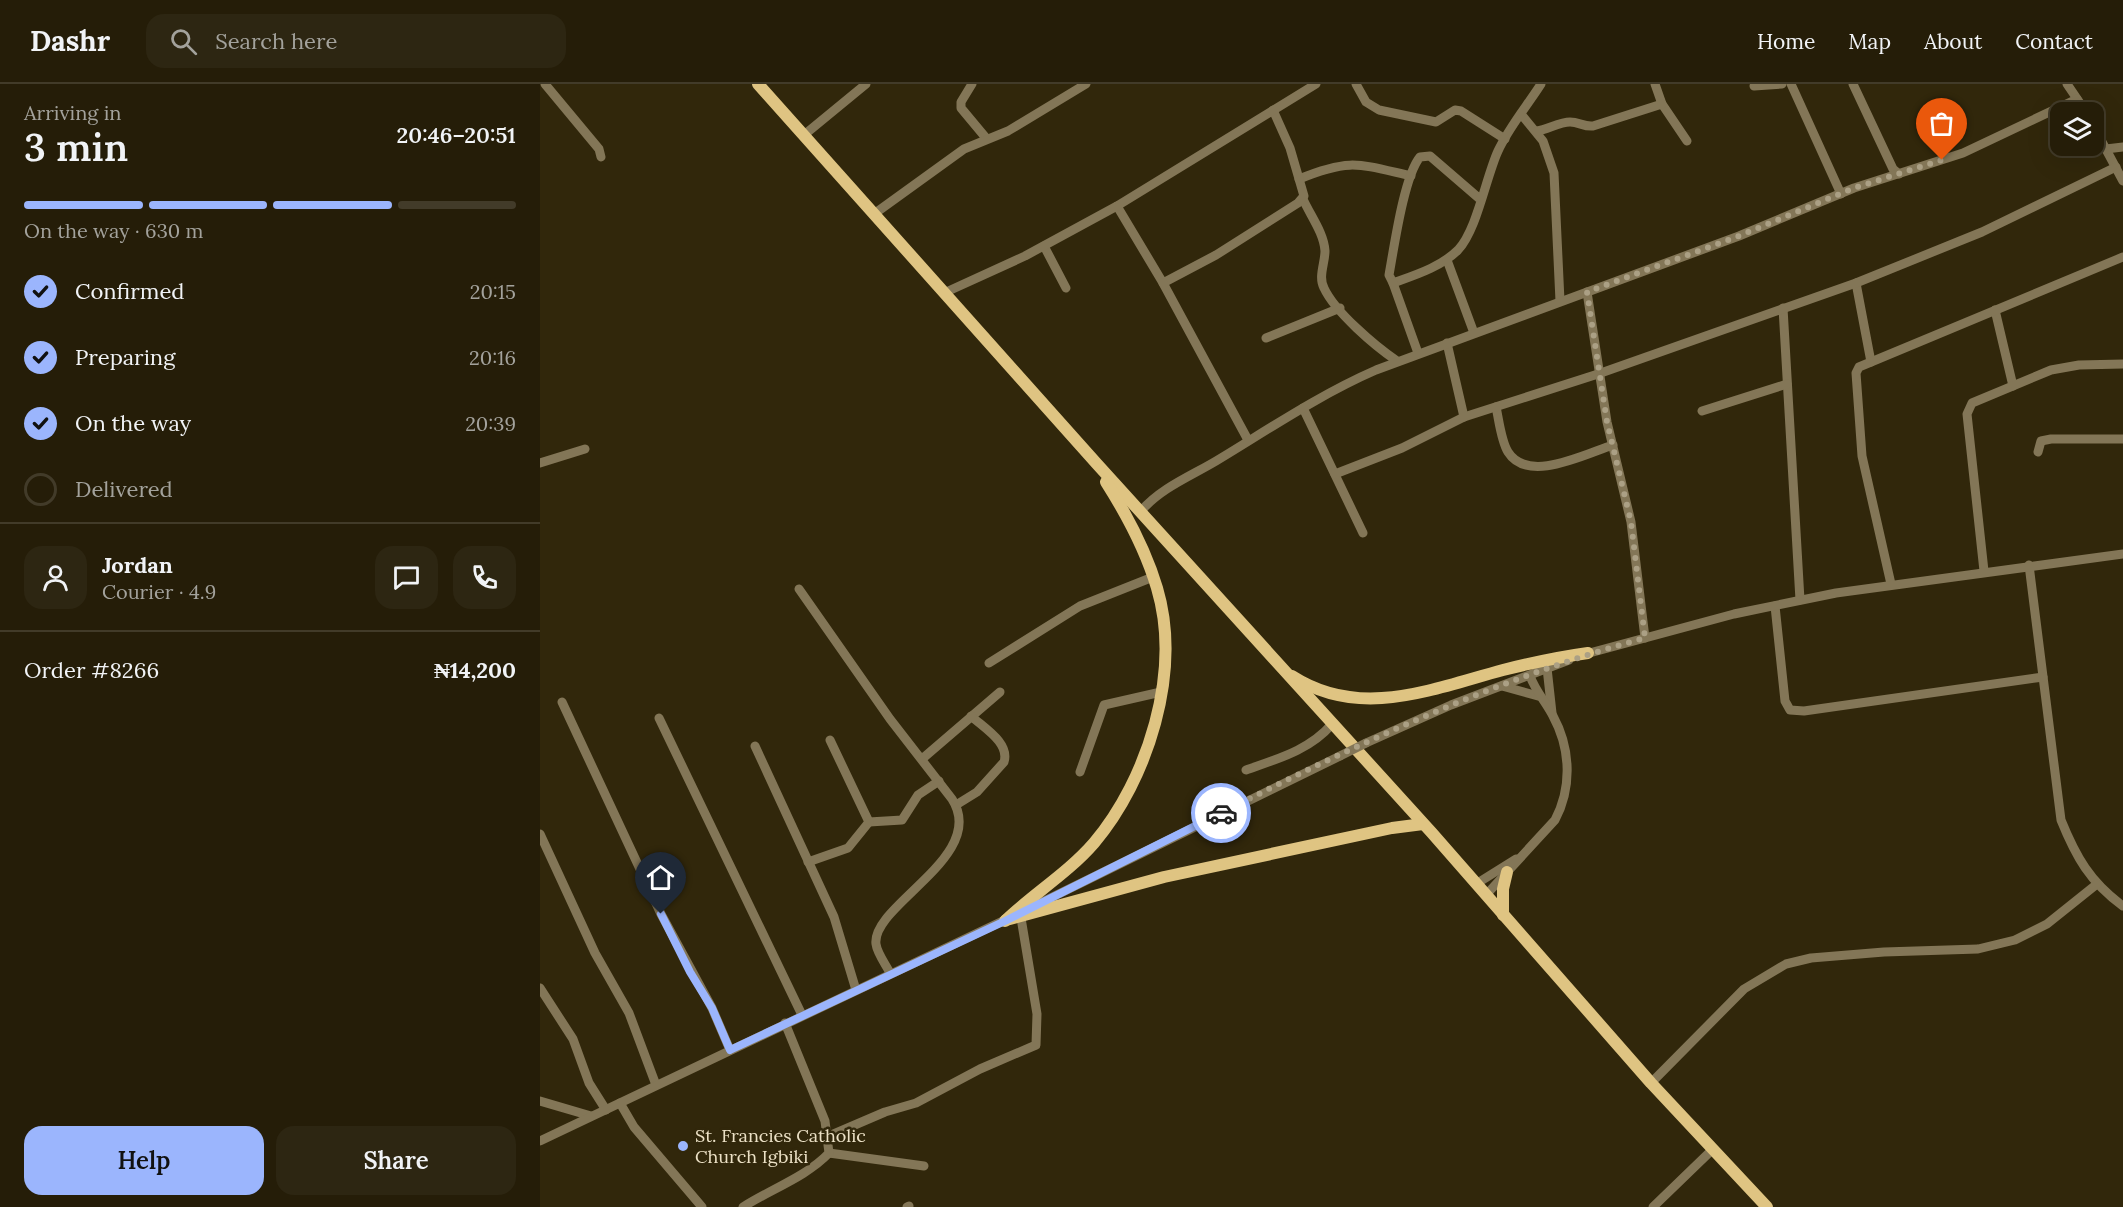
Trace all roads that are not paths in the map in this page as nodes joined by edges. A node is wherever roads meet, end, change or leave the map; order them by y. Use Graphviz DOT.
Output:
graph roads {
  1 [pos="545,84"];
  2 [pos="758,84"];
  3 [pos="866,84"];
  4 [pos="972,84"];
  5 [pos="1086,84"];
  6 [pos="1316,84"];
  7 [pos="1356,84"];
  8 [pos="1541,84"];
  9 [pos="1655,84"];
  10 [pos="1782,84"];
  11 [pos="1791,84"];
  12 [pos="1852,84"];
  13 [pos="2067,84"];
  14 [pos="1755,86"];
  15 [pos="2077,99"];
  16 [pos="2079,102"];
  17 [pos="1662,104"];
  18 [pos="1273,110"];
  19 [pos="1521,114"];
  20 [pos="1537,131"];
  21 [pos="804,135"];
  22 [pos="986,138"];
  23 [pos="1505,140"];
  24 [pos="1687,141"];
  25 [pos="2104,145"];
  26 [pos="2123,147"];
  27 [pos="2106,149"];
  28 [pos="601,157"];
  29 [pos="2116,167"];
  30 [pos="1899,174"];
  31 [pos="1411,176"];
  32 [pos="1299,179"];
  33 [pos="2123,181"];
  34 [pos="1841,194"];
  35 [pos="1302,199"];
  36 [pos="1481,200"];
  37 [pos="1117,206"];
  38 [pos="874,214"];
  39 [pos="1044,246"];
  40 [pos="2123,257"];
  41 [pos="1447,260"];
  42 [pos="1162,283"];
  43 [pos="1393,283"];
  44 [pos="1856,283"];
  45 [pos="1066,288"];
  46 [pos="1587,292"];
  47 [pos="944,293"];
  48 [pos="1560,302"];
  49 [pos="1340,308"];
  50 [pos="1783,308"];
  51 [pos="1995,310"];
  52 [pos="1474,333"];
  53 [pos="1266,338"];
  54 [pos="1447,343"];
  55 [pos="1418,353"];
  56 [pos="1396,361"];
  57 [pos="1871,362"];
  58 [pos="2123,364"];
  59 [pos="1598,374"];
  60 [pos="1787,384"];
  61 [pos="2013,386"];
  62 [pos="1496,407"];
  63 [pos="1304,408"];
  64 [pos="1702,411"];
  65 [pos="1464,417"];
  66 [pos="2123,439"];
  67 [pos="1248,440"];
  68 [pos="1613,445"];
  69 [pos="585,449"];
  70 [pos="2038,452"];
  71 [pos="540,463"];
  72 [pos="1097,464"];
  73 [pos="1335,474"];
  74 [pos="1141,511"];
  75 [pos="1363,533"];
  76 [pos="2123,554"];
  77 [pos="2029,565"];
  78 [pos="1984,571"];
  79 [pos="1153,577"];
  80 [pos="1891,584"];
  81 [pos="799,589"];
  82 [pos="1800,600"];
  83 [pos="1775,606"];
  84 [pos="1645,638"];
  85 [pos="1588,653"];
  86 [pos="989,663"];
  87 [pos="1281,668"];
  88 [pos="1547,668"];
  89 [pos="1530,676"];
  90 [pos="2043,677"];
  91 [pos="1502,686"];
  92 [pos="1000,692"];
  93 [pos="1161,692"];
  94 [pos="1538,696"];
  95 [pos="562,702"];
  96 [pos="1552,713"];
  97 [pos="971,716"];
  98 [pos="659,718"];
  99 [pos="1332,724"];
  100 [pos="830,740"];
  101 [pos="755,746"];
  102 [pos="922,759"];
  103 [pos="1246,770"];
  104 [pos="1080,772"];
  105 [pos="939,781"];
  106 [pos="956,805"];
  107 [pos="869,822"];
  108 [pos="1423,824"];
  109 [pos="540,834"];
  110 [pos="1518,858"];
  111 [pos="808,861"];
  112 [pos="1507,872"];
  113 [pos="1476,884"];
  114 [pos="2097,884"];
  115 [pos="1486,895"];
  116 [pos="2123,906"];
  117 [pos="1503,915"];
  118 [pos="1021,918"];
  119 [pos="1005,921"];
  120 [pos="890,973"];
  121 [pos="540,988"];
  122 [pos="856,990"];
  123 [pos="802,1015"];
  124 [pos="785,1023"];
  125 [pos="730,1050"];
  126 [pos="1651,1083"];
  127 [pos="656,1085"];
  128 [pos="540,1101"];
  129 [pos="620,1103"];
  130 [pos="606,1110"];
  131 [pos="591,1116"];
  132 [pos="829,1136"];
  133 [pos="540,1141"];
  134 [pos="1713,1149"];
  135 [pos="829,1153"];
  136 [pos="924,1166"];
  137 [pos="702,1207"];
  138 [pos="743,1207"];
  139 [pos="1653,1207"];
  140 [pos="1767,1207"];
  1 -- 28 [label="street"];
  2 -- 21 [label="main road"];
  3 -- 21 [label="street"];
  4 -- 22 [label="street"];
  5 -- 22 [label="street"];
  6 -- 18 [label="street"];
  7 -- 23 [label="street"];
  8 -- 19 [label="street"];
  9 -- 17 [label="street"];
  10 -- 14 [label="street"];
  11 -- 34 [label="street"];
  12 -- 30 [label="street"];
  13 -- 15 [label="street"];
  15 -- 16 [label="street"];
  15 -- 30 [label="street"];
  17 -- 20 [label="street"];
  17 -- 24 [label="street"];
  18 -- 32 [label="street"];
  18 -- 37 [label="street"];
  19 -- 20 [label="street"];
  19 -- 23 [label="street"];
  20 -- 48 [label="street"];
  21 -- 38 [label="main road"];
  22 -- 38 [label="street"];
  23 -- 36 [label="street"];
  25 -- 27 [label="street"];
  26 -- 27 [label="street"];
  27 -- 29 [label="street"];
  29 -- 33 [label="street"];
  29 -- 44 [label="street"];
  30 -- 34 [label="street"];
  31 -- 32 [label="street"];
  31 -- 36 [label="street"];
  31 -- 43 [label="street"];
  32 -- 35 [label="street"];
  34 -- 46 [label="street"];
  35 -- 42 [label="street"];
  35 -- 49 [label="street"];
  36 -- 41 [label="street"];
  37 -- 39 [label="street"];
  37 -- 42 [label="street"];
  38 -- 47 [label="main road"];
  39 -- 45 [label="street"];
  39 -- 47 [label="street"];
  40 -- 51 [label="street"];
  41 -- 43 [label="street"];
  41 -- 52 [label="street"];
  42 -- 67 [label="street"];
  43 -- 55 [label="street"];
  44 -- 50 [label="street"];
  44 -- 57 [label="street"];
  46 -- 48 [label="street"];
  46 -- 59 [label="street"];
  47 -- 72 [label="main road"];
  48 -- 52 [label="street"];
  49 -- 53 [label="street"];
  49 -- 56 [label="street"];
  50 -- 59 [label="street"];
  50 -- 60 [label="street"];
  51 -- 57 [label="street"];
  51 -- 61 [label="street"];
  52 -- 54 [label="street"];
  54 -- 55 [label="street"];
  54 -- 65 [label="street"];
  55 -- 56 [label="street"];
  56 -- 63 [label="street"];
  57 -- 80 [label="street"];
  58 -- 61 [label="street"];
  59 -- 62 [label="street"];
  59 -- 68 [label="street"];
  60 -- 64 [label="street"];
  60 -- 82 [label="street"];
  61 -- 78 [label="street"];
  62 -- 65 [label="street"];
  62 -- 68 [label="street"];
  63 -- 67 [label="street"];
  63 -- 73 [label="street"];
  65 -- 73 [label="street"];
  66 -- 70 [label="street"];
  67 -- 74 [label="street"];
  68 -- 84 [label="street"];
  69 -- 71 [label="street"];
  72 -- 74 [label="main road"];
  72 -- 79 [label="main road"];
  73 -- 75 [label="street"];
  74 -- 87 [label="main road"];
  76 -- 77 [label="street"];
  77 -- 78 [label="street"];
  77 -- 90 [label="street"];
  78 -- 80 [label="street"];
  79 -- 86 [label="street"];
  79 -- 93 [label="main road"];
  80 -- 82 [label="street"];
  81 -- 102 [label="street"];
  82 -- 83 [label="street"];
  83 -- 84 [label="street"];
  83 -- 90 [label="street"];
  84 -- 85 [label="street"];
  85 -- 87 [label="main road"];
  85 -- 88 [label="street"];
  87 -- 99 [label="main road"];
  88 -- 89 [label="street"];
  88 -- 96 [label="street"];
  89 -- 91 [label="street"];
  89 -- 94 [label="street"];
  90 -- 114 [label="street"];
  91 -- 94 [label="street"];
  91 -- 119 [label="street, bridge"];
  92 -- 97 [label="street"];
  93 -- 104 [label="street"];
  93 -- 119 [label="main road"];
  94 -- 96 [label="street"];
  95 -- 125 [label="street"];
  96 -- 110 [label="street"];
  97 -- 102 [label="street"];
  97 -- 106 [label="street"];
  98 -- 123 [label="street"];
  99 -- 103 [label="street"];
  99 -- 108 [label="main road"];
  100 -- 107 [label="street"];
  101 -- 111 [label="street"];
  102 -- 105 [label="street"];
  105 -- 106 [label="street"];
  105 -- 107 [label="street"];
  106 -- 120 [label="street"];
  107 -- 111 [label="street"];
  108 -- 113 [label="main road"];
  108 -- 118 [label="main road"];
  109 -- 127 [label="street"];
  110 -- 112 [label="street"];
  110 -- 113 [label="street"];
  111 -- 122 [label="street"];
  112 -- 115 [label="street"];
  112 -- 117 [label="main road"];
  113 -- 115 [label="main road"];
  114 -- 116 [label="street"];
  114 -- 126 [label="street"];
  115 -- 117 [label="main road"];
  117 -- 126 [label="main road"];
  118 -- 119 [label="main road"];
  118 -- 132 [label="street"];
  119 -- 120 [label="street"];
  120 -- 122 [label="street"];
  121 -- 130 [label="street"];
  122 -- 123 [label="street"];
  123 -- 124 [label="street"];
  124 -- 125 [label="street"];
  124 -- 132 [label="street"];
  125 -- 127 [label="street"];
  126 -- 134 [label="main road"];
  127 -- 129 [label="street"];
  128 -- 131 [label="street"];
  129 -- 130 [label="street"];
  129 -- 137 [label="street"];
  130 -- 131 [label="street"];
  131 -- 133 [label="street"];
  132 -- 135 [label="street"];
  134 -- 139 [label="street"];
  134 -- 140 [label="main road"];
  135 -- 136 [label="street"];
  135 -- 138 [label="street"];
}
